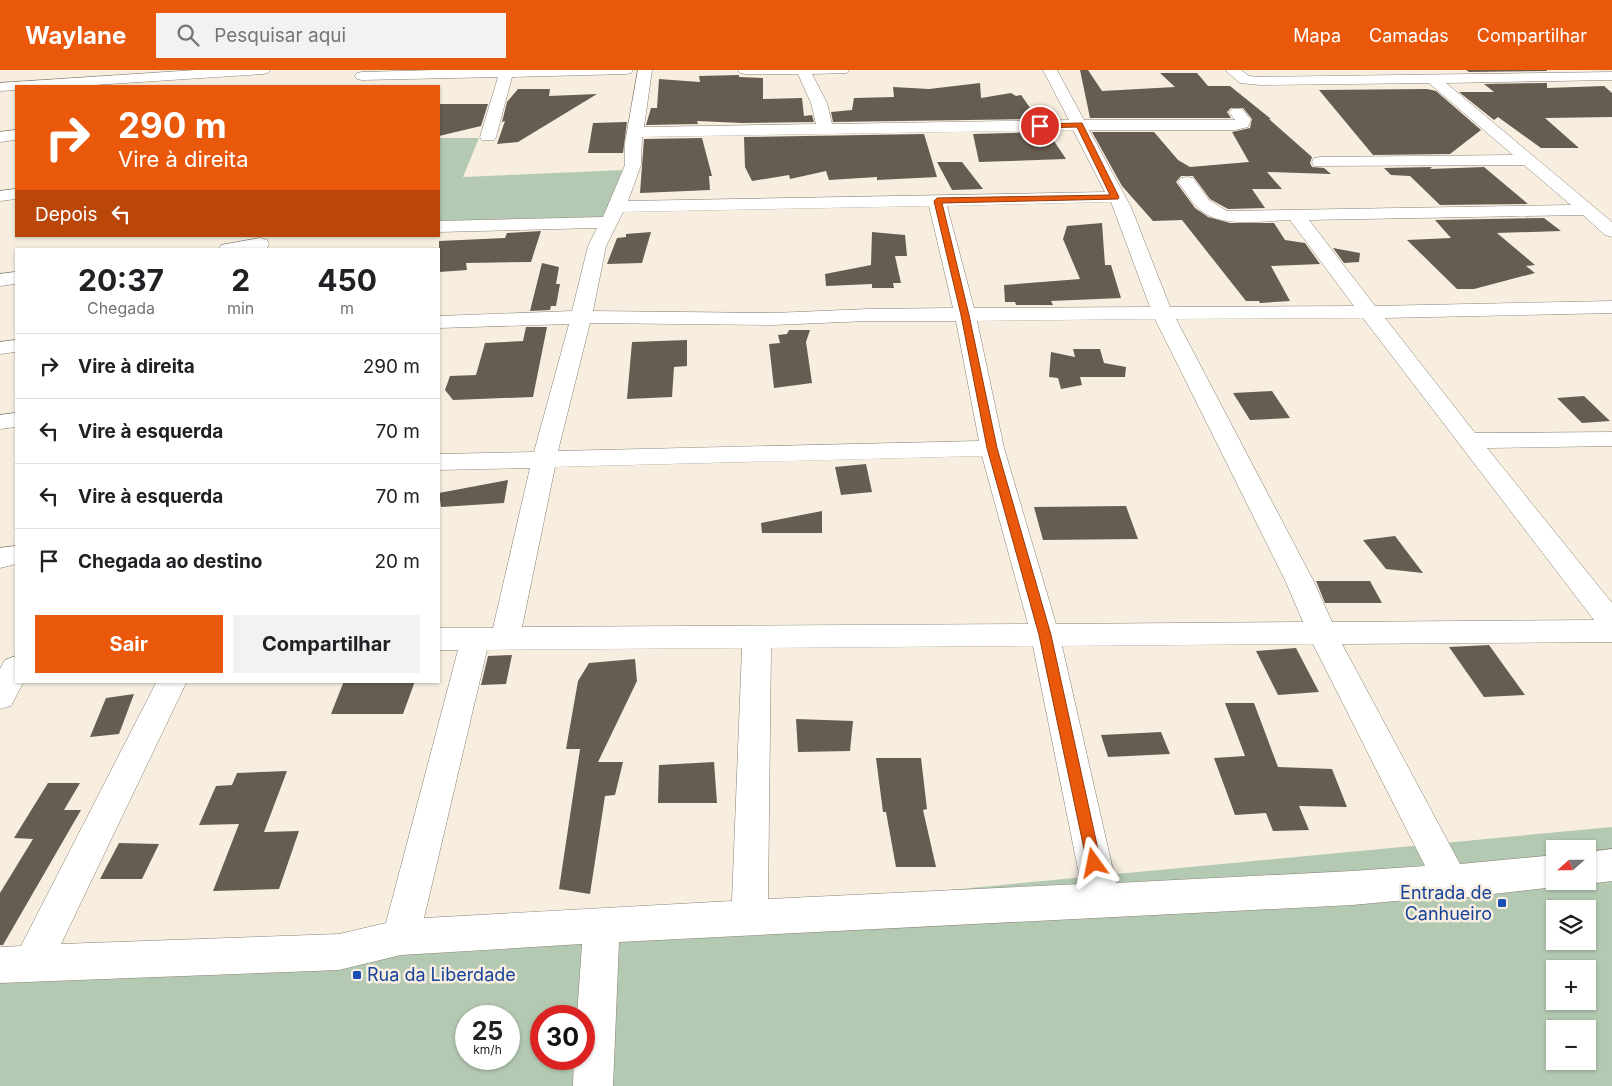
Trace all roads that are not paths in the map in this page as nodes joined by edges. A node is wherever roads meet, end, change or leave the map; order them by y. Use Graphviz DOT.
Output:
graph roads {
  1 [pos="263,70"];
  2 [pos="626,70"];
  3 [pos="645,70"];
  4 [pos="745,70"];
  5 [pos="803,70"];
  6 [pos="842,70"];
  7 [pos="1050,70"];
  8 [pos="1232,70"];
  9 [pos="507,71"];
  10 [pos="1500,74"];
  11 [pos="1612,76"];
  12 [pos="361,77"];
  13 [pos="1433,79"];
  14 [pos="31,85"];
  15 [pos="15,86"];
  16 [pos="0,87"];
  17 [pos="1237,112"];
  18 [pos="1079,125"];
  19 [pos="825,130"];
  20 [pos="634,132"];
  21 [pos="15,135"];
  22 [pos="0,137"];
  23 [pos="488,137"];
  24 [pos="1527,160"];
  25 [pos="1320,162"];
  26 [pos="1187,182"];
  27 [pos="15,194"];
  28 [pos="0,196"];
  29 [pos="1115,197"];
  30 [pos="937,201"];
  31 [pos="1587,210"];
  32 [pos="612,214"];
  33 [pos="1296,216"];
  34 [pos="440,226"];
  35 [pos="1612,231"];
  36 [pos="261,243"];
  37 [pos="234,248"];
  38 [pos="15,278"];
  39 [pos="0,280"];
  40 [pos="1612,306"];
  41 [pos="1162,312"];
  42 [pos="1368,312"];
  43 [pos="965,315"];
  44 [pos="581,317"];
  45 [pos="440,322"];
  46 [pos="15,346"];
  47 [pos="0,348"];
  48 [pos="15,420"];
  49 [pos="0,422"];
  50 [pos="1612,439"];
  51 [pos="1468,441"];
  52 [pos="992,448"];
  53 [pos="544,460"];
  54 [pos="440,462"];
  55 [pos="15,555"];
  56 [pos="0,558"];
  57 [pos="1612,623"];
  58 [pos="1612,631"];
  59 [pos="1322,633"];
  60 [pos="1045,635"];
  61 [pos="757,637"];
  62 [pos="440,639"];
  63 [pos="490,639"];
  64 [pos="15,670"];
  65 [pos="171,683"];
  66 [pos="0,697"];
  67 [pos="1612,865"];
  68 [pos="1596,867"];
  69 [pos="1546,872"];
  70 [pos="1450,880"];
  71 [pos="1102,901"];
  72 [pos="750,917"];
  73 [pos="601,927"];
  74 [pos="401,937"];
  75 [pos="16,963"];
  76 [pos="593,1086"];
  1 -- 14 [label="street"];
  2 -- 9 [label="street"];
  3 -- 20 [label="street"];
  4 -- 5 [label="street"];
  5 -- 6 [label="street"];
  5 -- 19 [label="street"];
  7 -- 18 [label="street"];
  8 -- 13 [label="street"];
  9 -- 12 [label="street"];
  9 -- 23 [label="street"];
  10 -- 11 [label="street"];
  10 -- 13 [label="street"];
  13 -- 24 [label="street"];
  15 -- 16 [label="street"];
  17 -- 18 [label="street"];
  18 -- 19 [label="street"];
  18 -- 29 [label="street"];
  19 -- 20 [label="street"];
  20 -- 32 [label="street"];
  21 -- 22 [label="street"];
  24 -- 25 [label="street"];
  24 -- 31 [label="street"];
  26 -- 33 [label="street"];
  27 -- 28 [label="street"];
  29 -- 30 [label="street"];
  29 -- 41 [label="street"];
  30 -- 32 [label="street"];
  30 -- 43 [label="street"];
  31 -- 33 [label="street"];
  31 -- 35 [label="street"];
  32 -- 34 [label="street"];
  32 -- 44 [label="street"];
  33 -- 42 [label="street"];
  36 -- 37 [label="street"];
  38 -- 39 [label="street"];
  40 -- 42 [label="street"];
  41 -- 42 [label="street"];
  41 -- 43 [label="street"];
  41 -- 59 [label="street"];
  42 -- 51 [label="street"];
  43 -- 44 [label="street"];
  43 -- 52 [label="street"];
  44 -- 45 [label="street"];
  44 -- 53 [label="street"];
  46 -- 47 [label="street"];
  48 -- 49 [label="street"];
  50 -- 51 [label="street"];
  51 -- 57 [label="street"];
  52 -- 53 [label="street"];
  52 -- 60 [label="street"];
  53 -- 54 [label="street"];
  53 -- 63 [label="street"];
  55 -- 56 [label="street"];
  58 -- 59 [label="street"];
  59 -- 60 [label="street"];
  59 -- 70 [label="street"];
  60 -- 61 [label="street"];
  60 -- 71 [label="street"];
  61 -- 63 [label="street"];
  61 -- 72 [label="street"];
  62 -- 63 [label="street"];
  63 -- 74 [label="street"];
  64 -- 66 [label="street"];
  65 -- 75 [label="street"];
  67 -- 68 [label="street"];
  69 -- 70 [label="street"];
  70 -- 71 [label="street"];
  71 -- 72 [label="street"];
  72 -- 73 [label="street"];
  73 -- 74 [label="street"];
  73 -- 76 [label="street"];
  74 -- 75 [label="street"];
}
